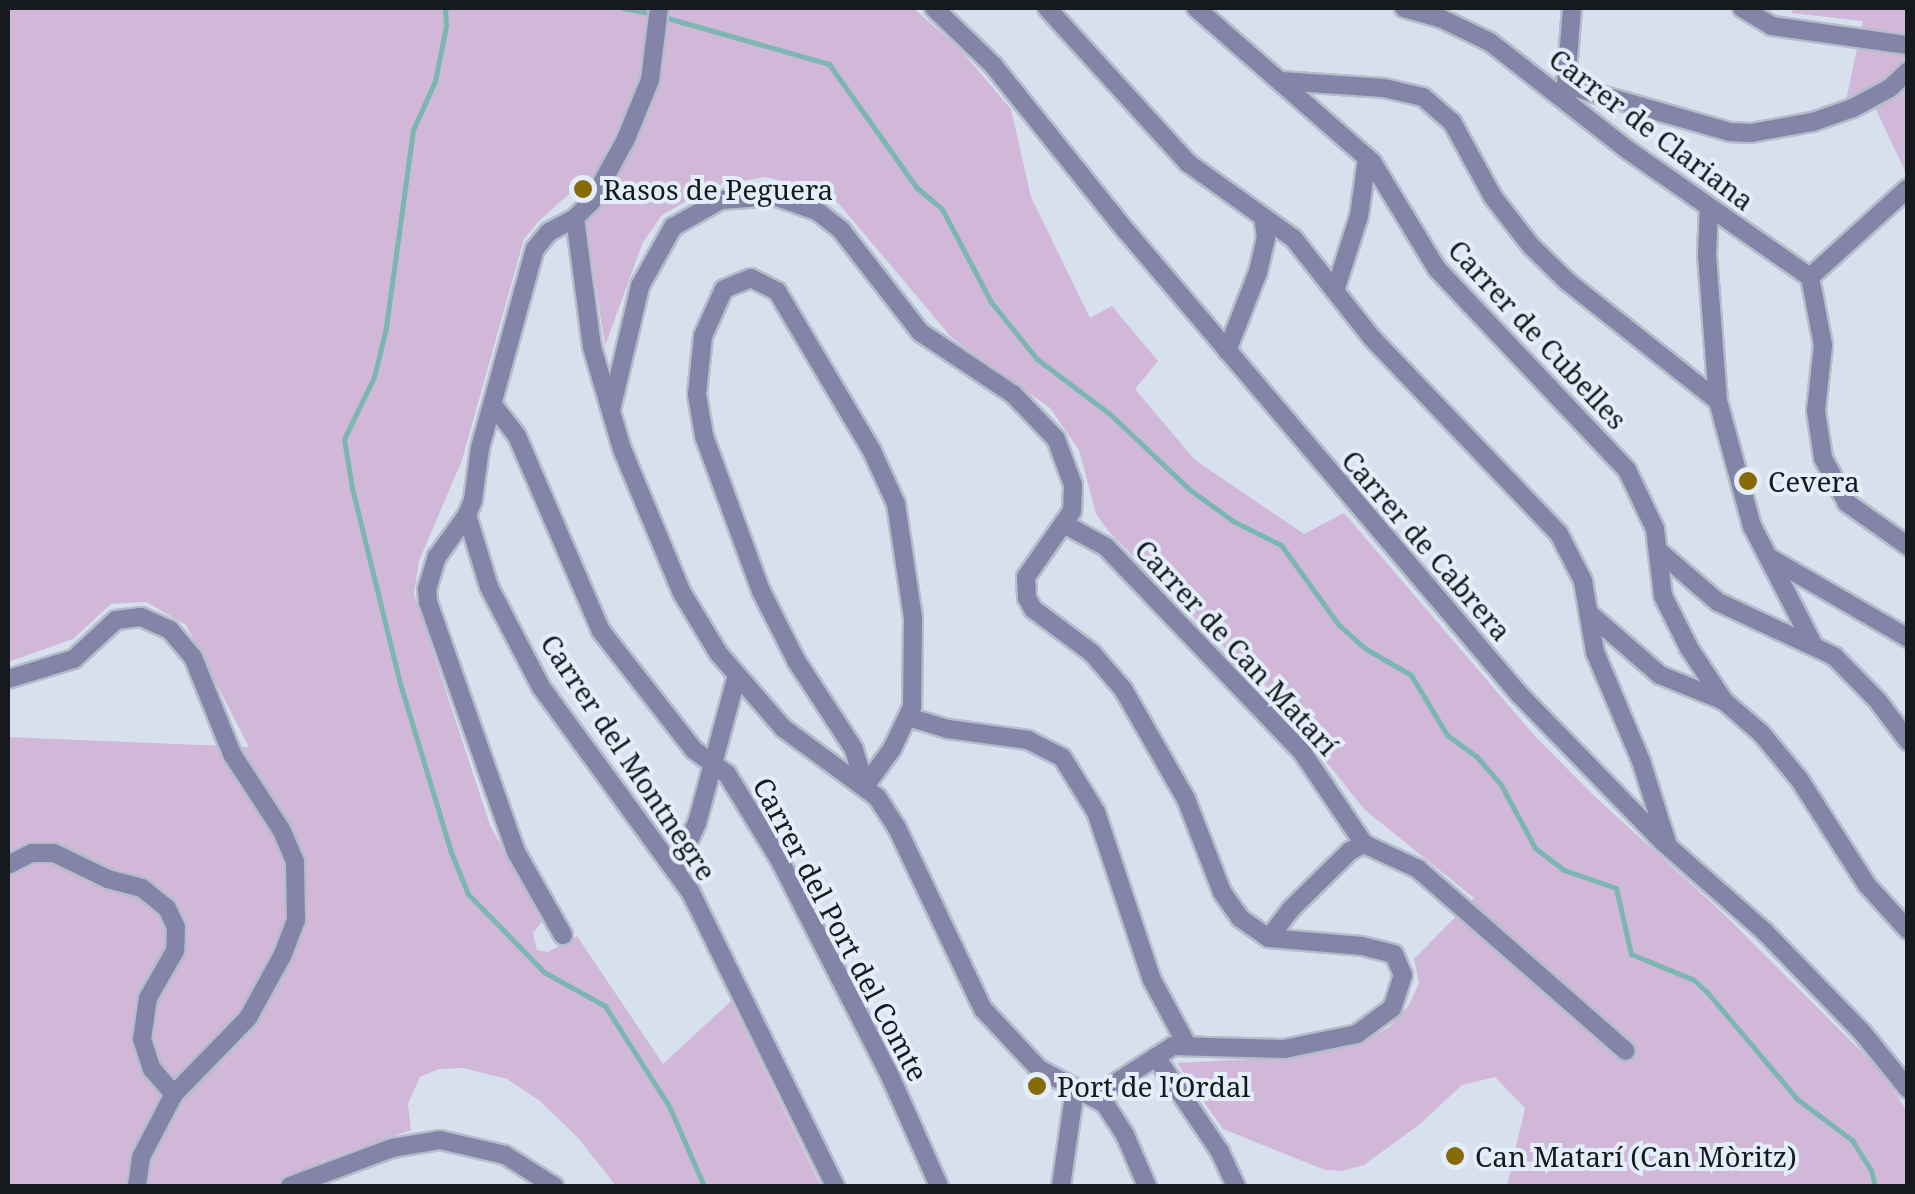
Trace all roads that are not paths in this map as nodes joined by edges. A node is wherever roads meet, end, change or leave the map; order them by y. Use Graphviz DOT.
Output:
graph roads {
  1 [pos="658,8"];
  2 [pos="936,8"];
  3 [pos="1046,8"];
  4 [pos="1196,8"];
  5 [pos="1404,8"];
  6 [pos="1572,8"];
  7 [pos="1742,8"];
  8 [pos="1765,14"];
  9 [pos="1908,45"];
  10 [pos="1908,71"];
  11 [pos="1281,82"];
  12 [pos="1566,93"];
  13 [pos="1367,158"];
  14 [pos="1908,188"];
  15 [pos="1710,207"];
  16 [pos="1263,217"];
  17 [pos="575,218"];
  18 [pos="1810,277"];
  19 [pos="1335,291"];
  20 [pos="1228,352"];
  21 [pos="1718,402"];
  22 [pos="493,405"];
  23 [pos="610,410"];
  24 [pos="468,516"];
  25 [pos="1066,525"];
  26 [pos="1908,546"];
  27 [pos="1660,552"];
  28 [pos="1767,556"];
  29 [pos="1590,614"];
  30 [pos="1908,638"];
  31 [pos="1814,646"];
  32 [pos="737,675"];
  33 [pos="8,679"];
  34 [pos="1724,701"];
  35 [pos="908,717"];
  36 [pos="1908,741"];
  37 [pos="712,762"];
  38 [pos="866,786"];
  39 [pos="1364,844"];
  40 [pos="1668,846"];
  41 [pos="8,864"];
  42 [pos="676,871"];
  43 [pos="1908,930"];
  44 [pos="563,936"];
  45 [pos="1270,938"];
  46 [pos="1187,1046"];
  47 [pos="1626,1051"];
  48 [pos="1156,1057"];
  49 [pos="1075,1089"];
  50 [pos="1908,1089"];
  51 [pos="174,1094"];
  52 [pos="1094,1097"];
  53 [pos="325,1180"];
  54 [pos="137,1186"];
  55 [pos="290,1186"];
  56 [pos="554,1186"];
  57 [pos="834,1186"];
  58 [pos="939,1186"];
  59 [pos="1061,1186"];
  60 [pos="1148,1186"];
  61 [pos="1236,1186"];
  1 -- 17 [label="street"];
  2 -- 20 [label="street, Carrer de Cabrera"];
  3 -- 16 [label="street"];
  4 -- 11 [label="street, Carrer de Cubelles"];
  5 -- 12 [label="street, Carrer de Clariana"];
  6 -- 12 [label="street"];
  7 -- 8 [label="street"];
  8 -- 9 [label="street"];
  10 -- 12 [label="street"];
  11 -- 13 [label="street, Carrer de Cubelles"];
  11 -- 21 [label="street"];
  12 -- 15 [label="street, Carrer de Clariana"];
  13 -- 19 [label="street"];
  13 -- 27 [label="street, Carrer de Cubelles"];
  14 -- 18 [label="street"];
  15 -- 18 [label="street, Carrer de Clariana"];
  15 -- 21 [label="street"];
  16 -- 19 [label="street"];
  16 -- 20 [label="street"];
  17 -- 22 [label="street"];
  17 -- 23 [label="street"];
  18 -- 26 [label="street"];
  19 -- 29 [label="street"];
  20 -- 40 [label="street, Carrer de Cabrera"];
  21 -- 28 [label="street"];
  22 -- 24 [label="street"];
  22 -- 37 [label="street, Carrer del Port del Comte"];
  23 -- 25 [label="street"];
  23 -- 32 [label="street"];
  24 -- 42 [label="street, Carrer del Montnegre"];
  24 -- 44 [label="street"];
  25 -- 39 [label="street, Carrer de Can Matarí"];
  25 -- 45 [label="street"];
  27 -- 31 [label="street"];
  27 -- 34 [label="street, Carrer de Cubelles"];
  28 -- 30 [label="street"];
  28 -- 31 [label="street"];
  29 -- 34 [label="street"];
  29 -- 40 [label="street"];
  31 -- 36 [label="street"];
  32 -- 37 [label="street"];
  32 -- 38 [label="street"];
  33 -- 51 [label="street"];
  34 -- 43 [label="street"];
  35 -- 38 [label="street"];
  35 -- 38 [label="street"];
  35 -- 46 [label="street"];
  37 -- 42 [label="street"];
  37 -- 58 [label="street, Carrer del Port del Comte"];
  38 -- 49 [label="street"];
  39 -- 45 [label="street"];
  39 -- 47 [label="street"];
  40 -- 50 [label="street, Carrer de Cabrera"];
  41 -- 51 [label="street"];
  42 -- 57 [label="street, Carrer del Montnegre"];
  45 -- 46 [label="street"];
  46 -- 48 [label="street"];
  48 -- 52 [label="street"];
  48 -- 61 [label="street"];
  49 -- 52 [label="street"];
  49 -- 59 [label="street"];
  51 -- 54 [label="street"];
  52 -- 60 [label="street"];
  53 -- 55 [label="street"];
  53 -- 56 [label="street"];
}
